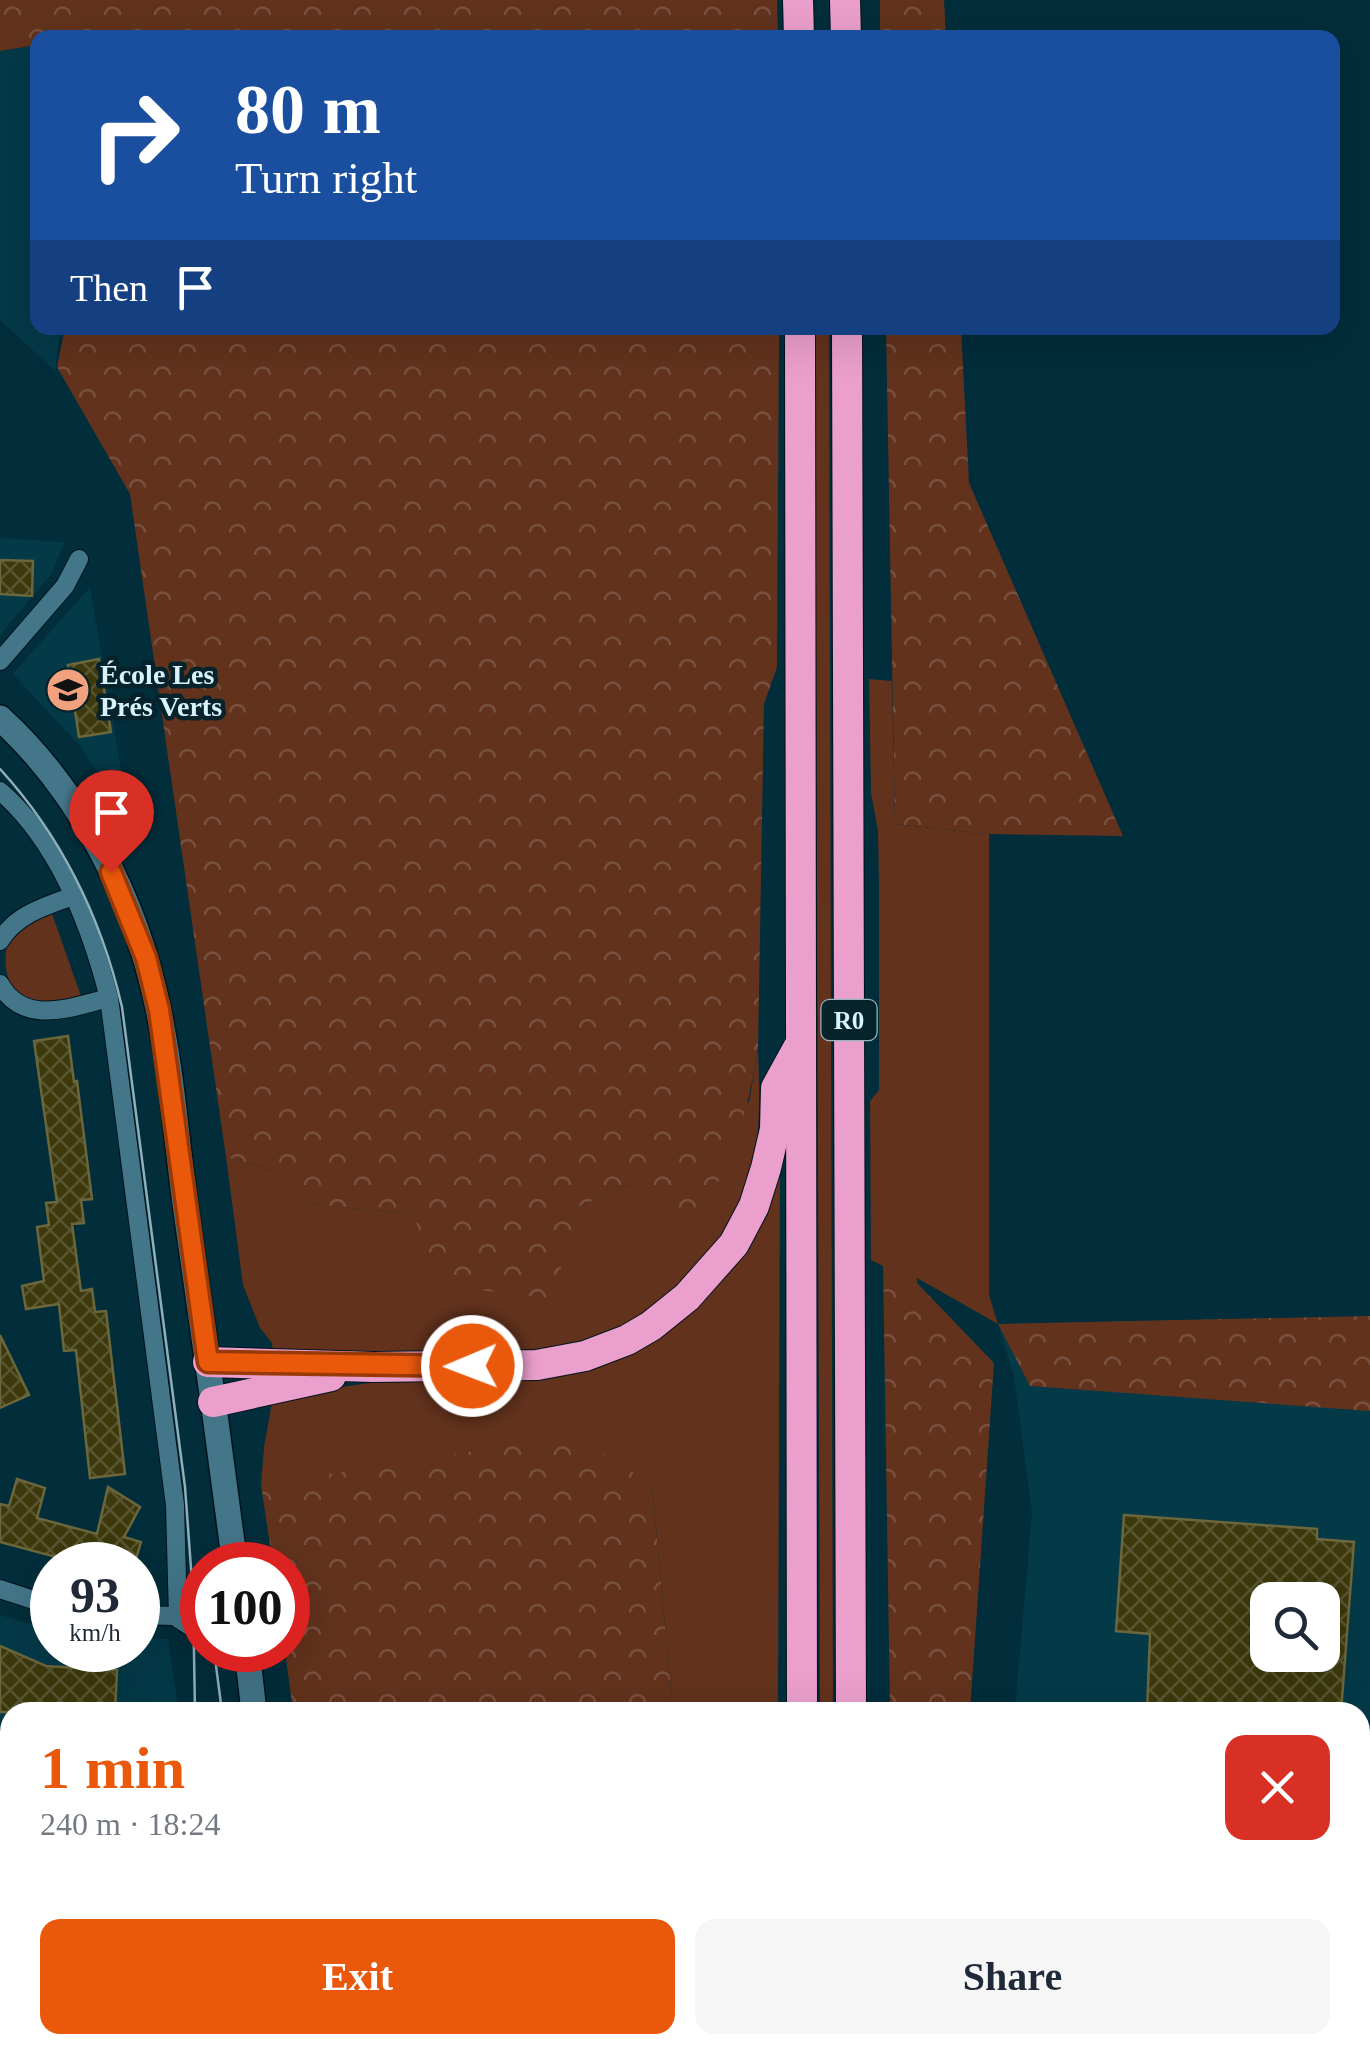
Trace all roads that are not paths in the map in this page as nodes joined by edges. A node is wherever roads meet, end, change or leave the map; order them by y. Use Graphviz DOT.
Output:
graph roads {
  1 [pos="798,0"];
  2 [pos="845,0"];
  3 [pos="798,30"];
  4 [pos="846,30"];
  5 [pos="800,335"];
  6 [pos="846,335"];
  7 [pos="79,559"];
  8 [pos="0,662"];
  9 [pos="0,718"];
  10 [pos="0,791"];
  11 [pos="74,896"];
  12 [pos="0,941"];
  13 [pos="0,984"];
  14 [pos="109,998"];
  15 [pos="799,1045"];
  16 [pos="208,1362"];
  17 [pos="373,1367"];
  18 [pos="213,1402"];
  19 [pos="232,1542"];
  20 [pos="0,1588"];
  21 [pos="30,1598"];
  22 [pos="160,1617"];
  23 [pos="178,1618"];
  24 [pos="249,1672"];
  25 [pos="253,1702"];
  26 [pos="802,1702"];
  27 [pos="851,1702"];
  1 -- 3 [label="highway"];
  2 -- 4 [label="highway"];
  5 -- 15 [label="highway, R0"];
  6 -- 27 [label="highway, R0"];
  7 -- 8 [label="street"];
  9 -- 16 [label="street"];
  10 -- 11 [label="street"];
  11 -- 12 [label="street"];
  11 -- 14 [label="street"];
  13 -- 14 [label="street"];
  14 -- 23 [label="street"];
  15 -- 17 [label="highway"];
  15 -- 26 [label="highway, R0"];
  16 -- 17 [label="highway"];
  16 -- 18 [label="street"];
  17 -- 18 [label="highway"];
  18 -- 19 [label="street"];
  20 -- 21 [label="street"];
  22 -- 23 [label="street"];
  24 -- 25 [label="street"];
}
